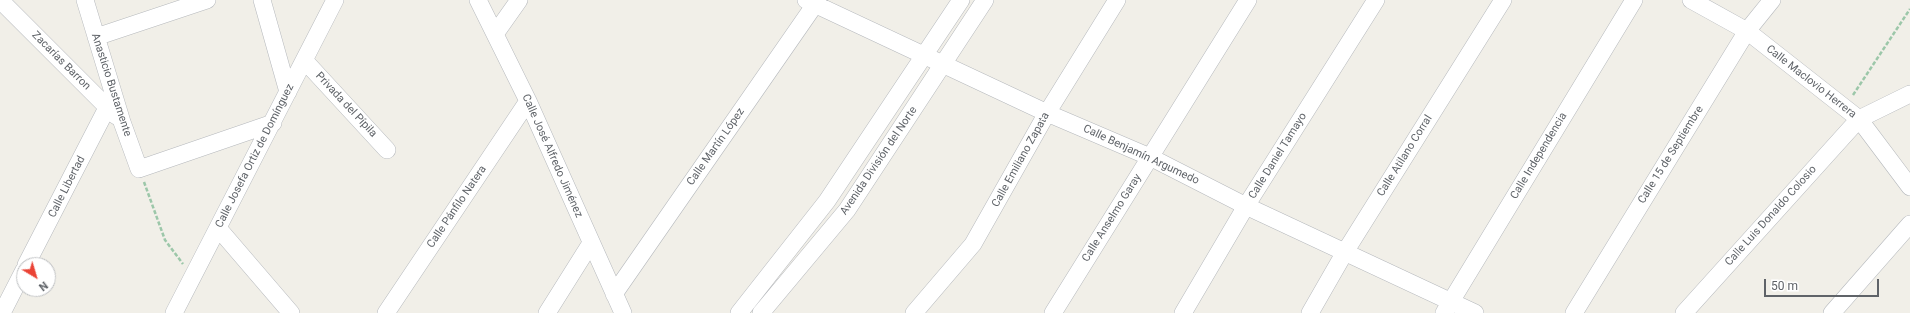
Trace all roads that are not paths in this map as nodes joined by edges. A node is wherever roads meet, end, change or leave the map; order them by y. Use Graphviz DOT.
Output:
graph roads {
  1 [pos="0,0"];
  2 [pos="85,0"];
  3 [pos="208,0"];
  4 [pos="262,0"];
  5 [pos="335,0"];
  6 [pos="478,0"];
  7 [pos="519,0"];
  8 [pos="961,0"];
  9 [pos="985,0"];
  10 [pos="1118,0"];
  11 [pos="1248,0"];
  12 [pos="1376,0"];
  13 [pos="1503,0"];
  14 [pos="1634,0"];
  15 [pos="1691,0"];
  16 [pos="1772,0"];
  17 [pos="813,1"];
  18 [pos="1747,31"];
  19 [pos="495,34"];
  20 [pos="96,37"];
  21 [pos="925,55"];
  22 [pos="305,61"];
  23 [pos="943,65"];
  24 [pos="288,92"];
  25 [pos="1910,94"];
  26 [pos="528,101"];
  27 [pos="108,108"];
  28 [pos="1047,113"];
  29 [pos="1858,119"];
  30 [pos="122,122"];
  31 [pos="273,123"];
  32 [pos="387,150"];
  33 [pos="1150,157"];
  34 [pos="1910,188"];
  35 [pos="1246,206"];
  36 [pos="1910,224"];
  37 [pos="218,228"];
  38 [pos="591,243"];
  39 [pos="1345,252"];
  40 [pos="30,257"];
  41 [pos="16,286"];
  42 [pos="614,294"];
  43 [pos="1448,307"];
  44 [pos="2,313"];
  45 [pos="174,313"];
  46 [pos="291,313"];
  47 [pos="386,313"];
  48 [pos="547,313"];
  49 [pos="623,313"];
  50 [pos="739,313"];
  51 [pos="760,313"];
  52 [pos="914,313"];
  53 [pos="1053,313"];
  54 [pos="1183,313"];
  55 [pos="1310,313"];
  56 [pos="1475,313"];
  57 [pos="1574,313"];
  58 [pos="1684,313"];
  59 [pos="1832,313"];
  1 -- 27 [label="street, Zacarías Barron"];
  2 -- 20 [label="street, Anasticio Bustamente"];
  3 -- 20 [label="street"];
  4 -- 24 [label="street"];
  5 -- 22 [label="street, Calle Josefa Ortiz de Domínguez"];
  6 -- 19 [label="street, Calle José Alfredo Jiménez"];
  7 -- 19 [label="street"];
  8 -- 21 [label="street, Avenida División del Norte"];
  9 -- 23 [label="street, Avenida División del Norte"];
  10 -- 28 [label="street, Calle Emiliano Zapata"];
  11 -- 33 [label="street, Calle Anselmo Garay"];
  12 -- 35 [label="street, Calle Daniel Tamayo"];
  13 -- 39 [label="street, Calle Atilano Corral"];
  14 -- 43 [label="street, Calle Independencia"];
  15 -- 18 [label="street, Calle Maclovio Herrera"];
  16 -- 18 [label="street, Calle 15 de Septiembre"];
  17 -- 21 [label="street, Calle Benjamín Argumedo"];
  17 -- 42 [label="street, Calle Martín López"];
  18 -- 29 [label="street, Calle Maclovio Herrera"];
  18 -- 57 [label="street, Calle 15 de Septiembre"];
  19 -- 26 [label="street, Calle José Alfredo Jiménez"];
  20 -- 30 [label="street, Anasticio Bustamente"];
  21 -- 23 [label="street, Calle Benjamín Argumedo"];
  21 -- 50 [label="street, Avenida División del Norte"];
  22 -- 24 [label="street, Calle Josefa Ortiz de Domínguez"];
  22 -- 32 [label="street, Privada del Pípila"];
  23 -- 28 [label="street, Calle Benjamín Argumedo"];
  23 -- 51 [label="street, Avenida División del Norte"];
  24 -- 31 [label="street, Calle Josefa Ortiz de Domínguez"];
  25 -- 29 [label="street"];
  26 -- 38 [label="street, Calle José Alfredo Jiménez"];
  26 -- 47 [label="street, Calle Pánfilo Natera"];
  27 -- 30 [label="street, Zacarías Barron"];
  27 -- 40 [label="street, Calle Libertad"];
  28 -- 33 [label="street, Calle Benjamín Argumedo"];
  28 -- 52 [label="street, Calle Emiliano Zapata"];
  29 -- 34 [label="street, Calle Maclovio Herrera"];
  29 -- 58 [label="street, Calle Luis Donaldo Colosio"];
  30 -- 31 [label="street, Anasticio Bustamente"];
  31 -- 37 [label="street, Calle Josefa Ortiz de Domínguez"];
  33 -- 35 [label="street, Calle Benjamín Argumedo"];
  33 -- 53 [label="street, Calle Anselmo Garay"];
  35 -- 39 [label="street, Calle Benjamín Argumedo"];
  35 -- 54 [label="street, Calle Daniel Tamayo"];
  36 -- 59 [label="street"];
  37 -- 45 [label="street, Calle Josefa Ortiz de Domínguez"];
  37 -- 46 [label="street"];
  38 -- 42 [label="street, Calle José Alfredo Jiménez"];
  38 -- 48 [label="street"];
  39 -- 43 [label="street, Calle Benjamín Argumedo"];
  39 -- 55 [label="street, Calle Atilano Corral"];
  41 -- 44 [label="street"];
  42 -- 49 [label="street, Calle José Alfredo Jiménez"];
  43 -- 56 [label="street, Calle Benjamín Argumedo"];
}
